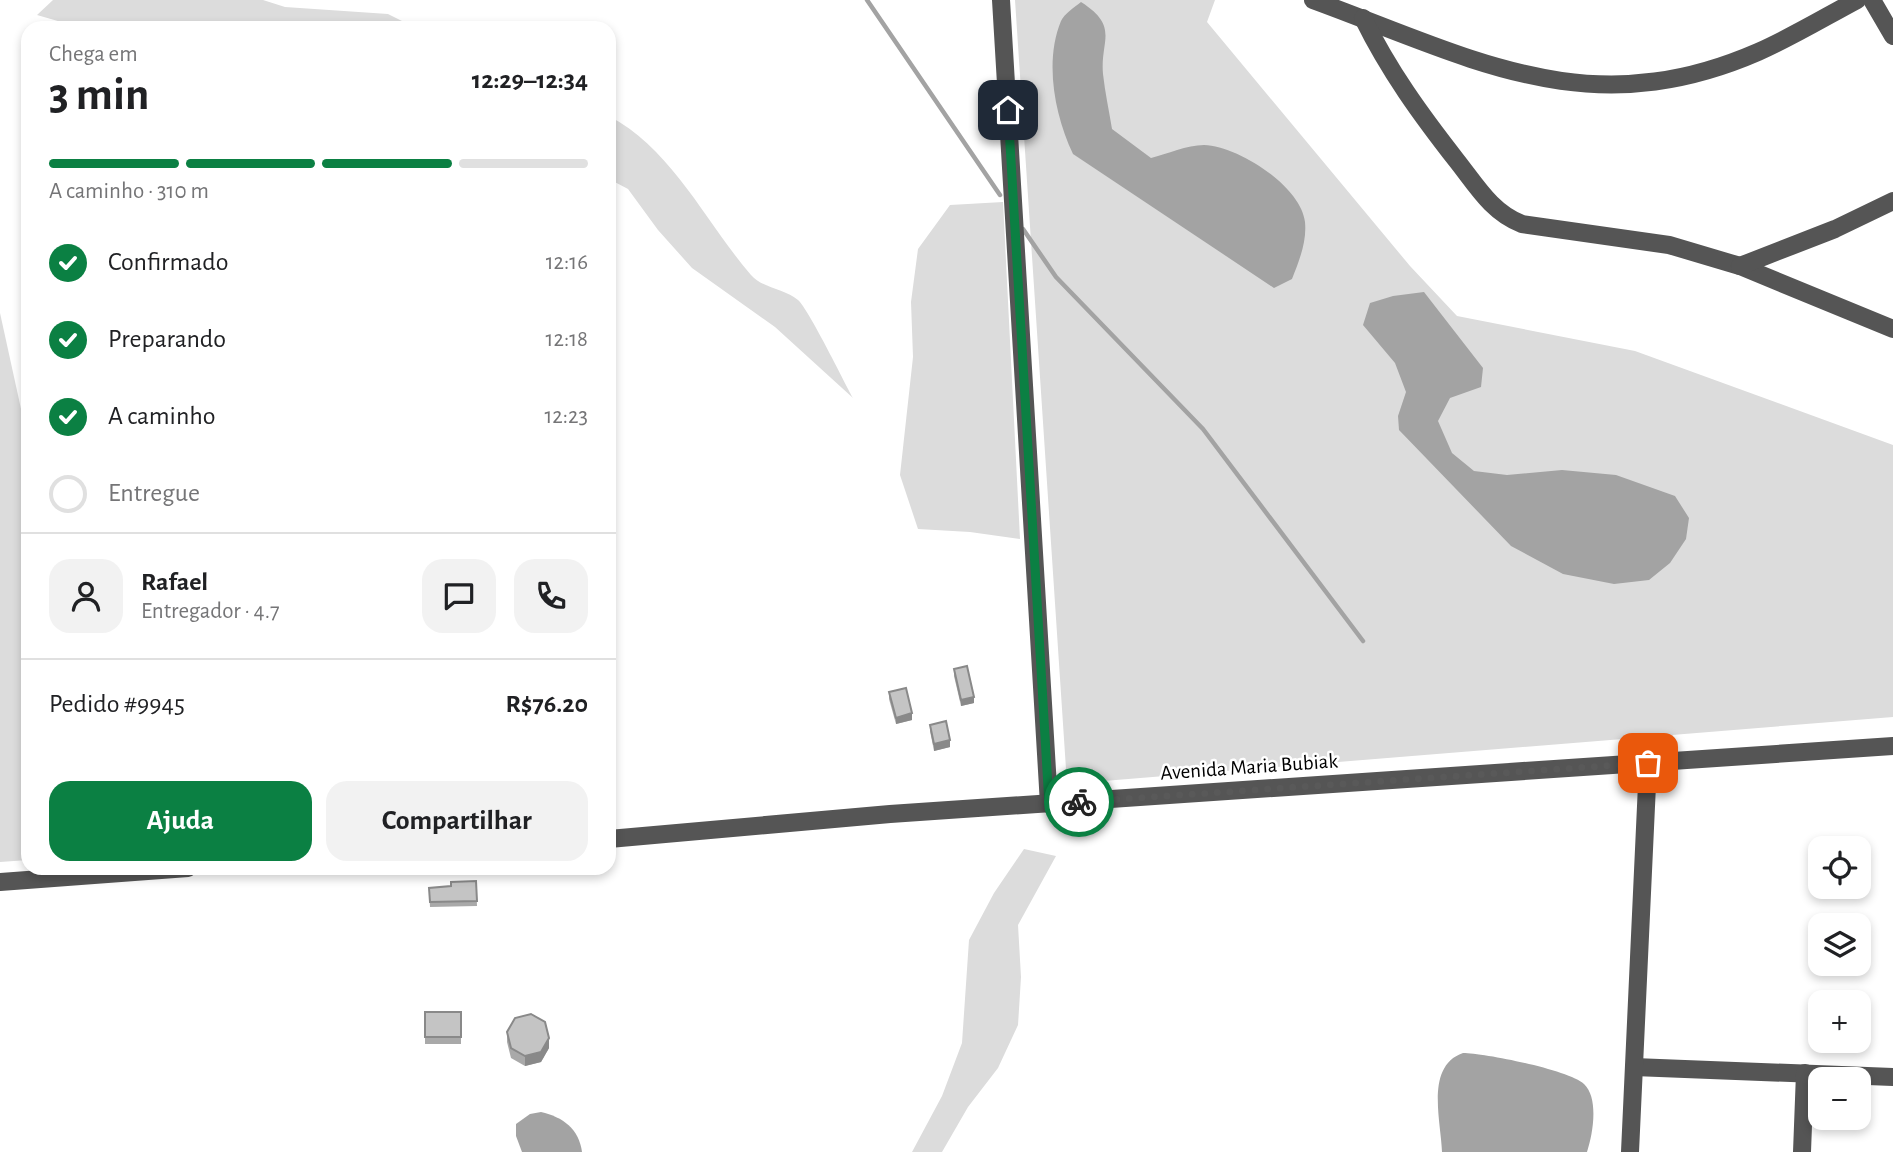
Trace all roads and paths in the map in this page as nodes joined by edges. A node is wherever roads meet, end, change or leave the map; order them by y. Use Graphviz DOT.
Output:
graph roads {
  1 [pos="1001,0"];
  2 [pos="1313,0"];
  3 [pos="1857,0"];
  4 [pos="1872,0"];
  5 [pos="1363,18"];
  6 [pos="1893,36"];
  7 [pos="1893,201"];
  8 [pos="1740,266"];
  9 [pos="1893,329"];
  10 [pos="1893,746"];
  11 [pos="1648,763"];
  12 [pos="1049,804"];
  13 [pos="616,838"];
  14 [pos="94,875"];
  15 [pos="0,882"];
  16 [pos="1634,1067"];
  17 [pos="1805,1073"];
  18 [pos="1893,1077"];
  19 [pos="1630,1152"];
  20 [pos="1802,1152"];
  1 -- 12 [label="street"];
  2 -- 5 [label="street"];
  3 -- 5 [label="street"];
  4 -- 6 [label="street"];
  5 -- 8 [label="street"];
  7 -- 8 [label="street"];
  8 -- 9 [label="street"];
  10 -- 11 [label="street, Avenida Maria Bubiak"];
  11 -- 12 [label="street, Avenida Maria Bubiak"];
  11 -- 16 [label="street"];
  12 -- 13 [label="street, Avenida Maria Bubiak"];
  14 -- 15 [label="street"];
  16 -- 17 [label="street"];
  16 -- 19 [label="street"];
  17 -- 18 [label="street"];
  17 -- 20 [label="street"];
}
